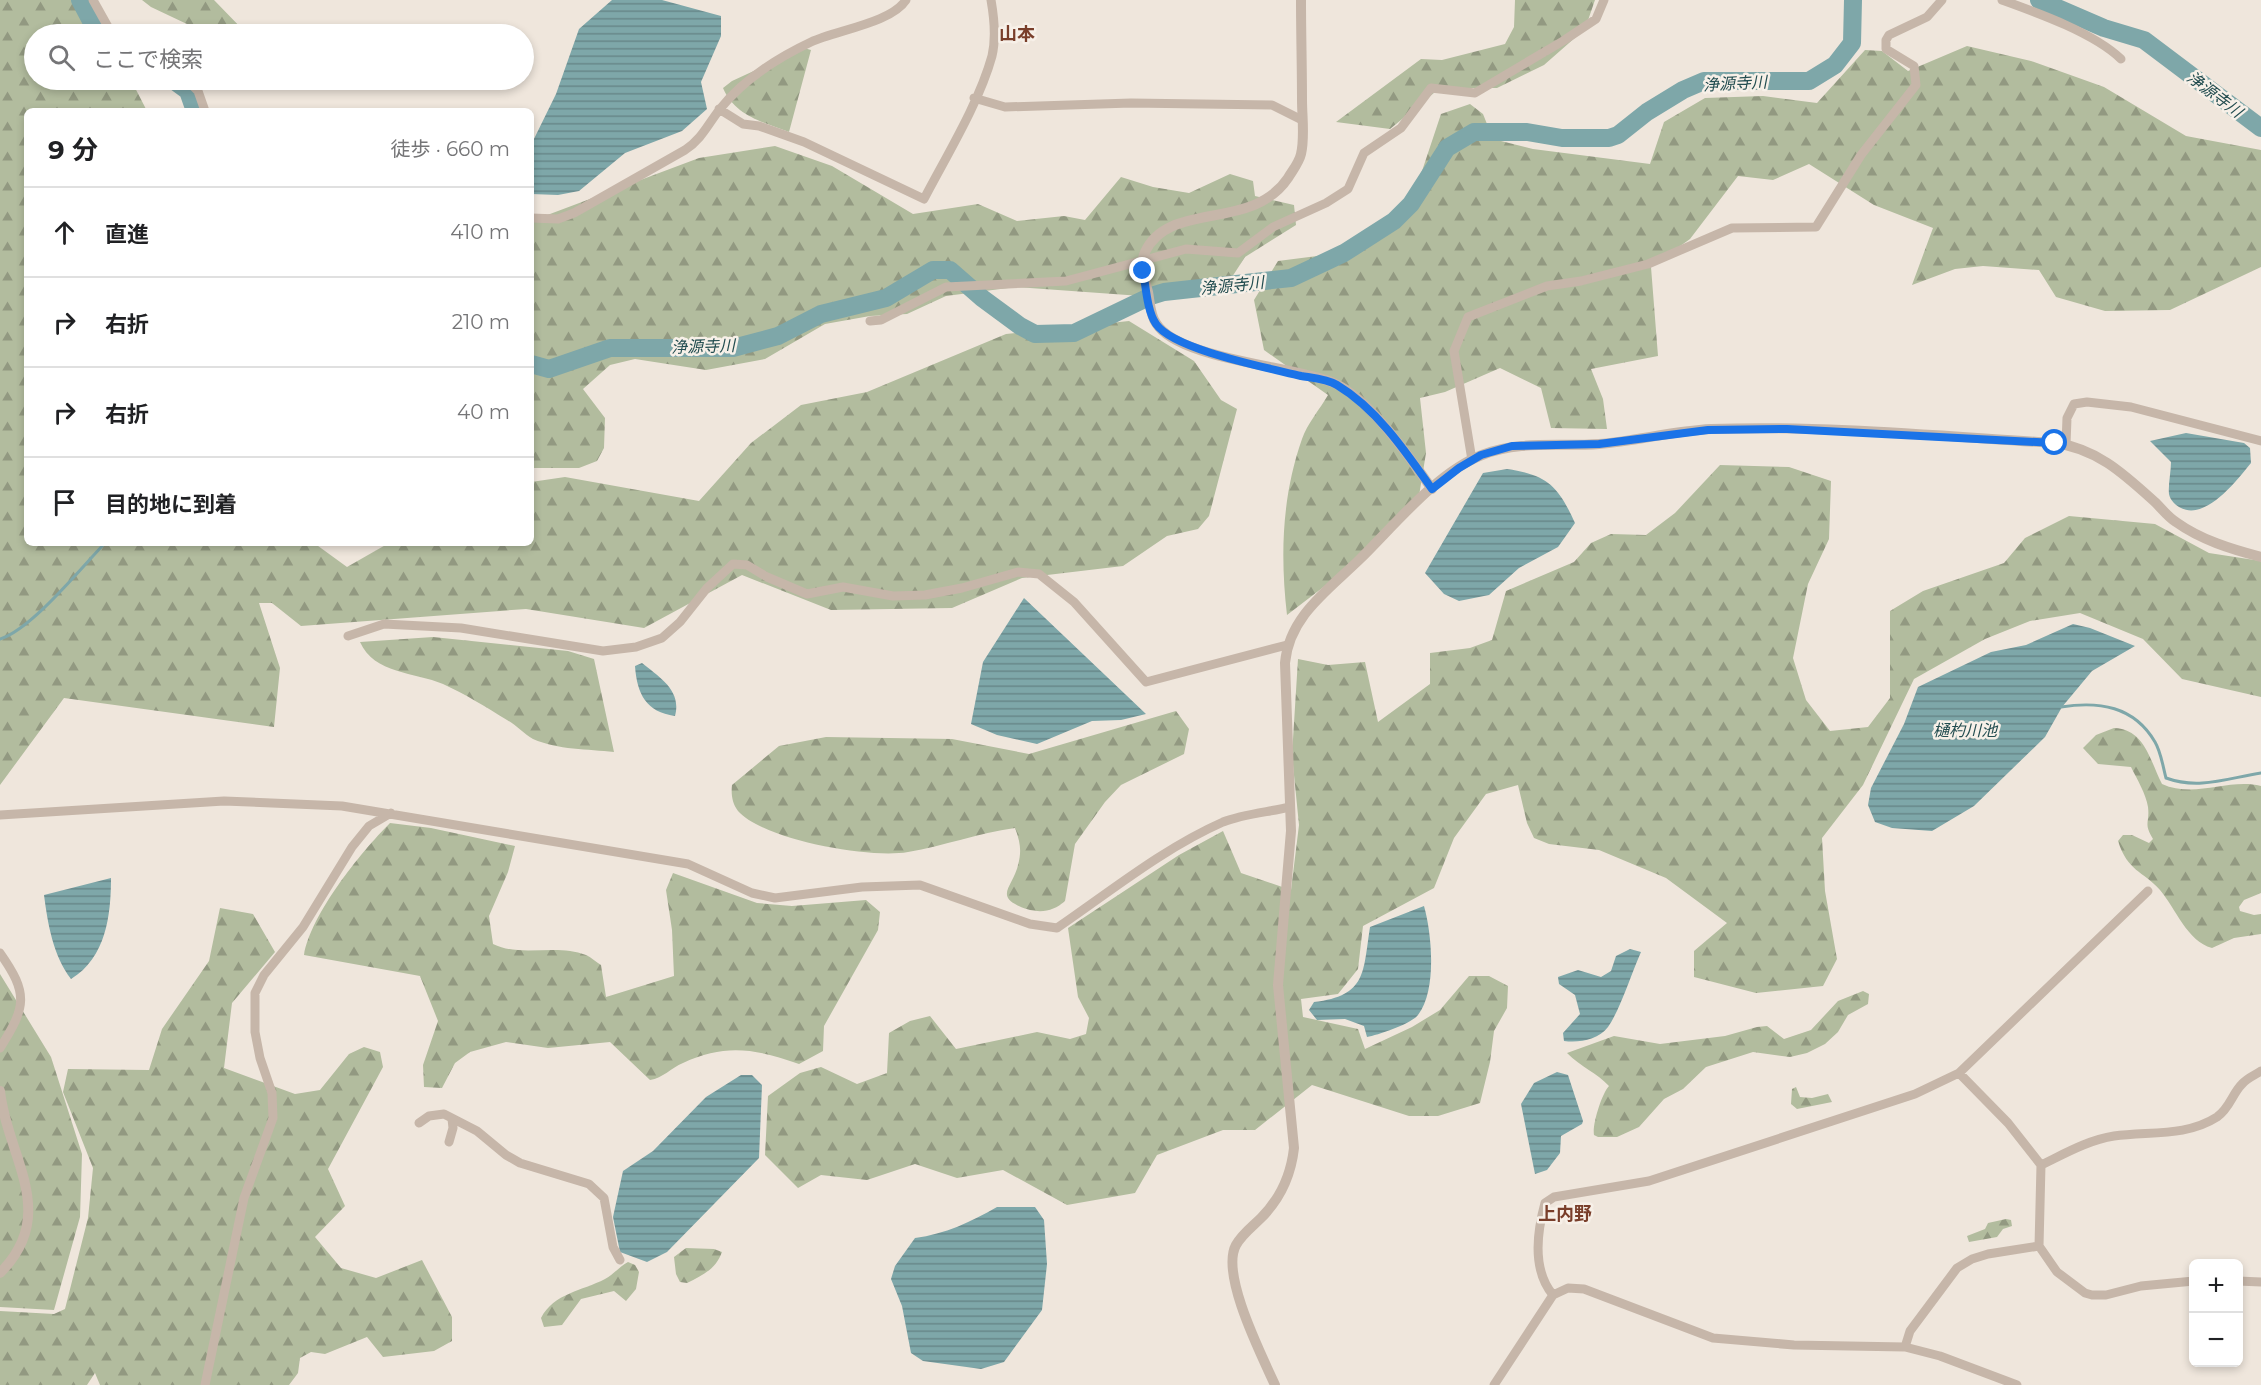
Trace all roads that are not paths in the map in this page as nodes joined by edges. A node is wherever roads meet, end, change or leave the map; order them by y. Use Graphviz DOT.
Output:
graph roads {
  1 [pos="93,0"];
  2 [pos="906,0"];
  3 [pos="991,0"];
  4 [pos="1301,0"];
  5 [pos="1604,0"];
  6 [pos="1942,0"];
  7 [pos="2002,0"];
  8 [pos="106,24"];
  9 [pos="2121,59"];
  10 [pos="197,90"];
  11 [pos="975,98"];
  12 [pos="204,108"];
  13 [pos="719,109"];
  14 [pos="1302,120"];
  15 [pos="534,218"];
  16 [pos="1143,267"];
  17 [pos="870,321"];
  18 [pos="2261,441"];
  19 [pos="2066,444"];
  20 [pos="1472,460"];
  21 [pos="1432,489"];
  22 [pos="2261,557"];
  23 [pos="348,636"];
  24 [pos="1287,645"];
  25 [pos="1290,807"];
  26 [pos="391,813"];
  27 [pos="0,815"];
  28 [pos="2148,891"];
  29 [pos="0,953"];
  30 [pos="0,1048"];
  31 [pos="2261,1071"];
  32 [pos="1959,1073"];
  33 [pos="0,1091"];
  34 [pos="452,1119"];
  35 [pos="419,1123"];
  36 [pos="449,1142"];
  37 [pos="2041,1165"];
  38 [pos="2039,1246"];
  39 [pos="620,1260"];
  40 [pos="0,1273"];
  41 [pos="2189,1281"];
  42 [pos="2243,1281"];
  43 [pos="2261,1282"];
  44 [pos="1553,1295"];
  45 [pos="1905,1347"];
  46 [pos="205,1385"];
  47 [pos="1275,1385"];
  48 [pos="1494,1385"];
  49 [pos="2017,1385"];
  1 -- 8 [label="street"];
  2 -- 13 [label="street"];
  3 -- 11 [label="street"];
  4 -- 14 [label="street"];
  5 -- 16 [label="street"];
  6 -- 20 [label="street"];
  7 -- 9 [label="street"];
  10 -- 12 [label="street"];
  11 -- 13 [label="street"];
  11 -- 14 [label="street"];
  13 -- 15 [label="street"];
  14 -- 16 [label="street"];
  16 -- 17 [label="street"];
  16 -- 21 [label="street"];
  18 -- 19 [label="street"];
  19 -- 20 [label="street"];
  19 -- 22 [label="street"];
  20 -- 21 [label="street"];
  21 -- 24 [label="street"];
  23 -- 24 [label="street"];
  24 -- 25 [label="street"];
  25 -- 26 [label="street"];
  25 -- 47 [label="street"];
  26 -- 27 [label="street"];
  26 -- 46 [label="street"];
  28 -- 32 [label="street"];
  29 -- 30 [label="street"];
  31 -- 37 [label="street"];
  32 -- 37 [label="street"];
  32 -- 44 [label="street"];
  33 -- 40 [label="street"];
  34 -- 35 [label="street"];
  34 -- 36 [label="street"];
  34 -- 39 [label="street"];
  37 -- 38 [label="street"];
  38 -- 41 [label="street"];
  38 -- 45 [label="street"];
  42 -- 43 [label="street"];
  44 -- 45 [label="street"];
  44 -- 48 [label="street"];
  45 -- 49 [label="street"];
}
